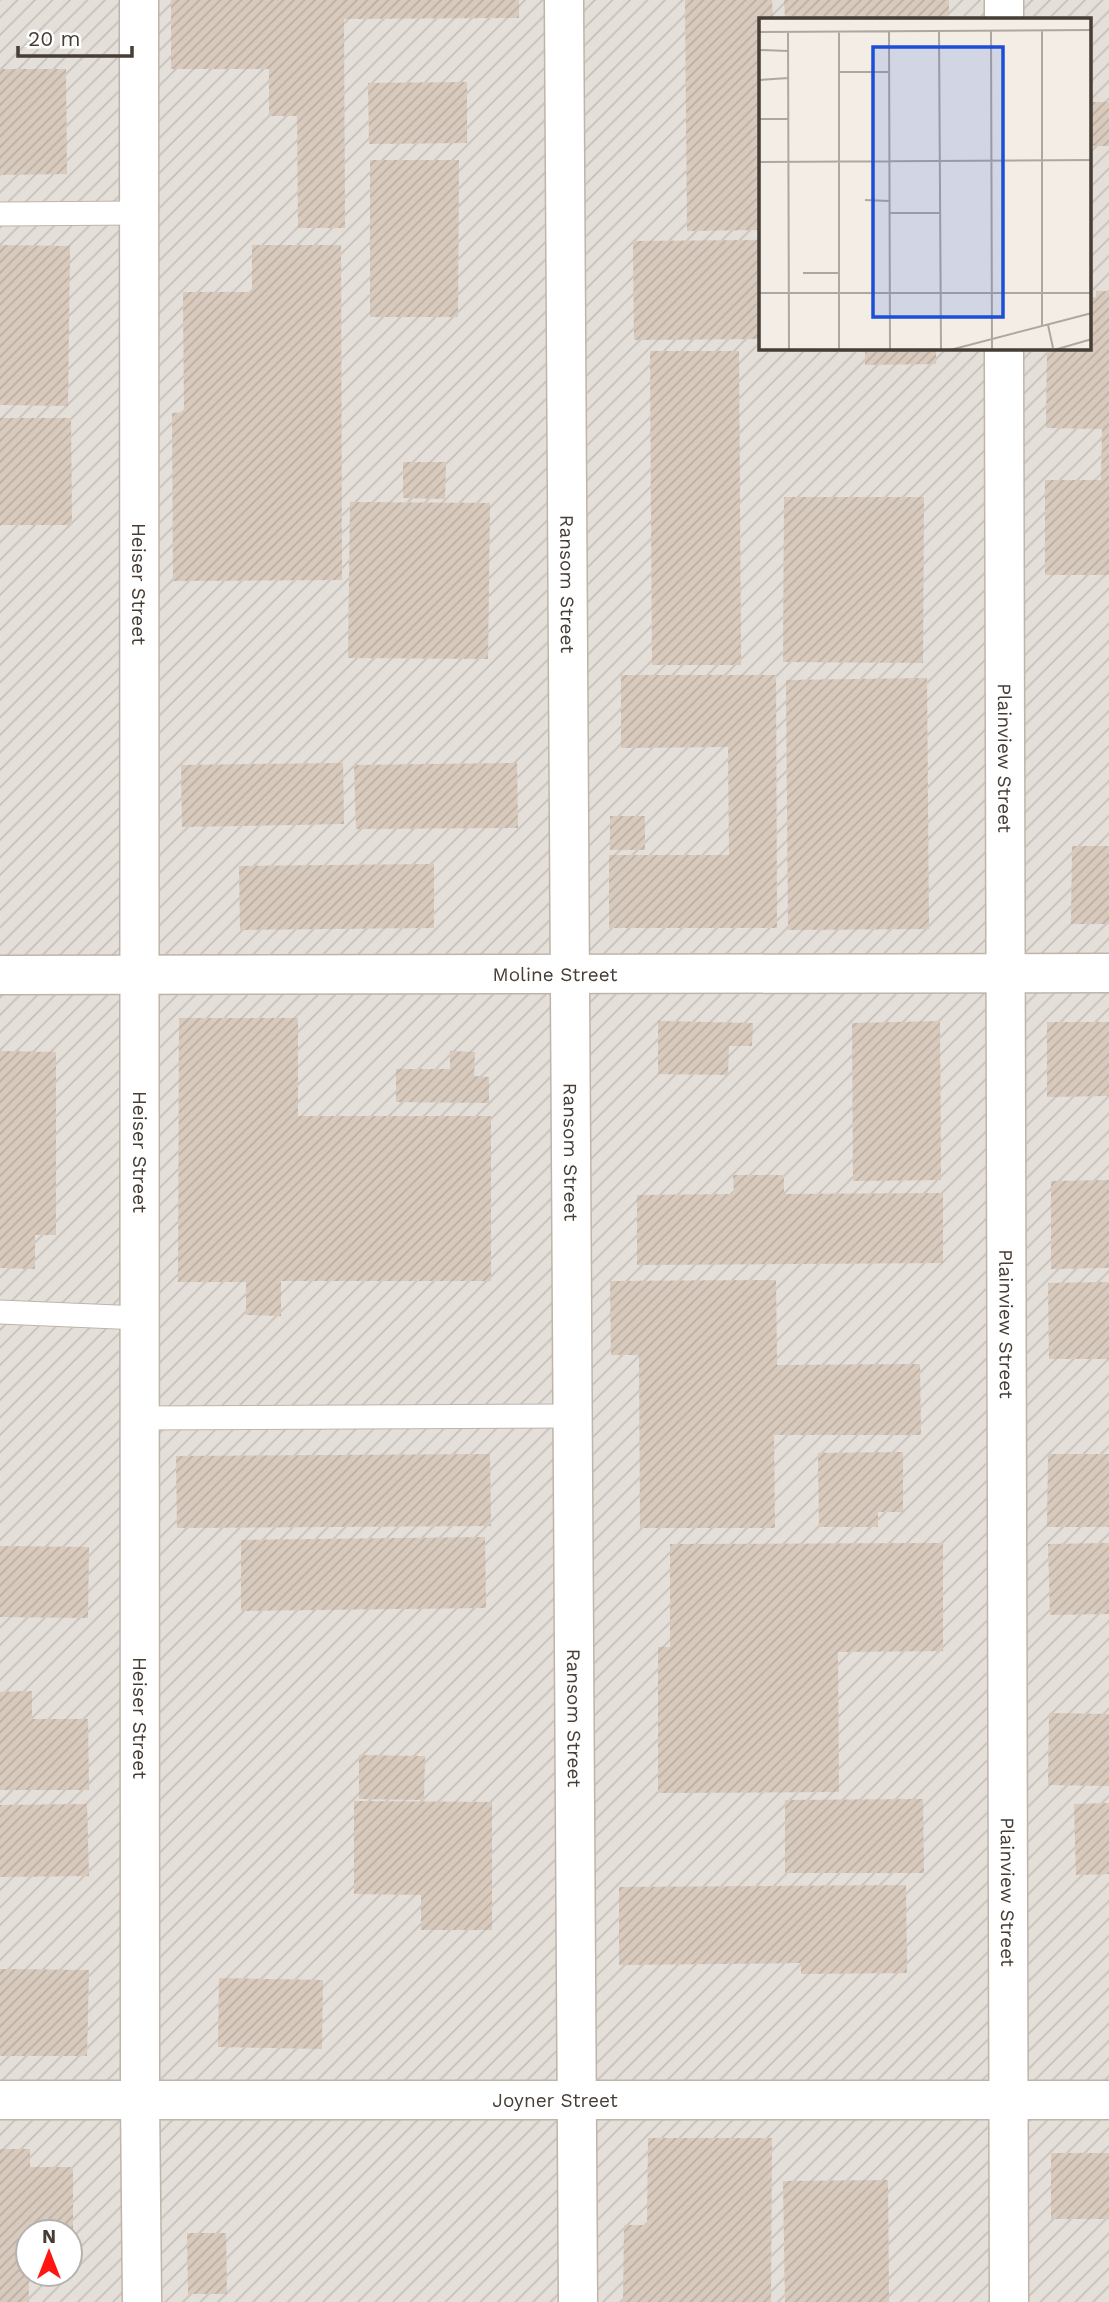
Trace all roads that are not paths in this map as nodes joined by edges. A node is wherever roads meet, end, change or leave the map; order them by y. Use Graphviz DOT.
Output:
graph roads {
  1 [pos="139,0"];
  2 [pos="564,0"];
  3 [pos="1004,0"];
  4 [pos="1004,18"];
  5 [pos="140,213"];
  6 [pos="0,214"];
  7 [pos="1004,350"];
  8 [pos="1005,973"];
  9 [pos="1109,973"];
  10 [pos="570,974"];
  11 [pos="0,975"];
  12 [pos="141,975"];
  13 [pos="0,1312"];
  14 [pos="140,1318"];
  15 [pos="573,1416"];
  16 [pos="140,1418"];
  17 [pos="140,2099"];
  18 [pos="0,2100"];
  19 [pos="576,2100"];
  20 [pos="1109,2100"];
  21 [pos="1009,2101"];
  22 [pos="142,2302"];
  23 [pos="578,2302"];
  24 [pos="1009,2302"];
  1 -- 5 [label="street, Heiser Street"];
  2 -- 10 [label="street, Ransom Street"];
  3 -- 4 [label="street"];
  5 -- 6 [label="lane"];
  5 -- 12 [label="street, Heiser Street"];
  7 -- 8 [label="street, Plainview Street"];
  8 -- 9 [label="street, Moline Street"];
  8 -- 10 [label="street, Moline Street"];
  8 -- 21 [label="street, Plainview Street"];
  10 -- 12 [label="street, Moline Street"];
  10 -- 15 [label="street, Ransom Street"];
  11 -- 12 [label="street, Moline Street"];
  12 -- 14 [label="street, Heiser Street"];
  13 -- 14 [label="lane"];
  14 -- 16 [label="street, Heiser Street"];
  15 -- 16 [label="lane"];
  15 -- 19 [label="street, Ransom Street"];
  16 -- 17 [label="street, Heiser Street"];
  17 -- 18 [label="street, Joyner Street"];
  17 -- 19 [label="street, Joyner Street"];
  17 -- 22 [label="street, Heiser Street"];
  19 -- 21 [label="street, Joyner Street"];
  19 -- 23 [label="street, Ransom Street"];
  20 -- 21 [label="street, Joyner Street"];
  21 -- 24 [label="street, Plainview Street"];
}
